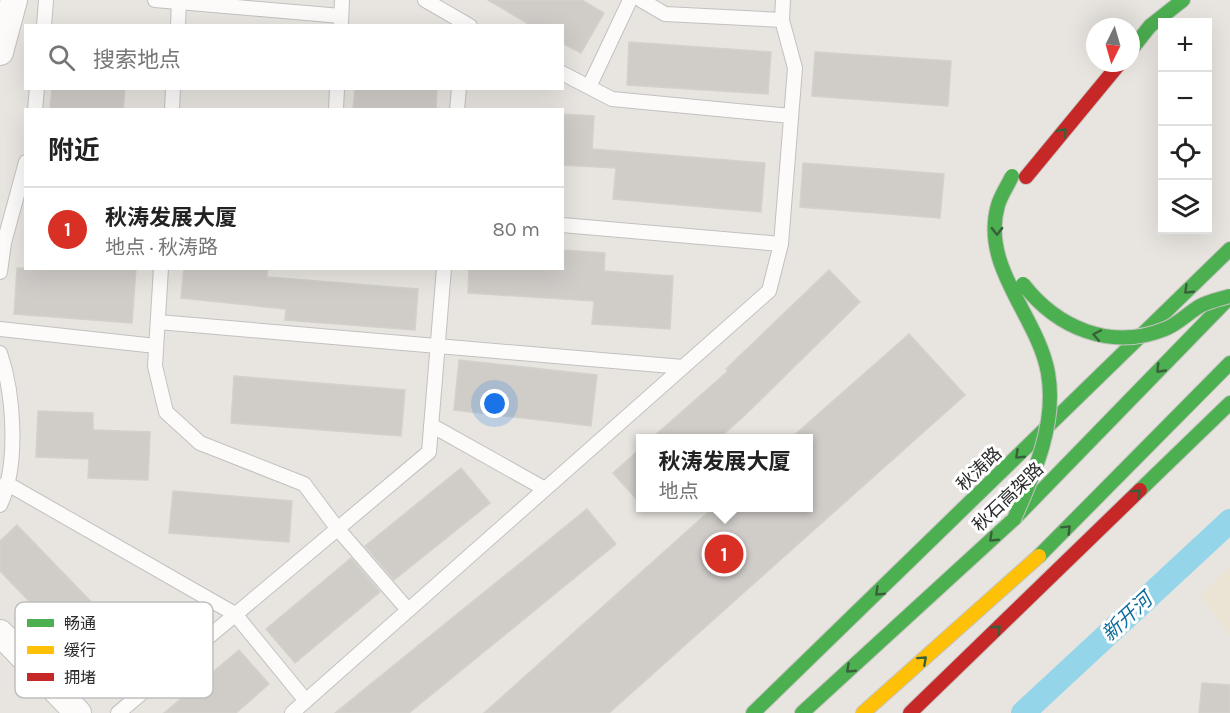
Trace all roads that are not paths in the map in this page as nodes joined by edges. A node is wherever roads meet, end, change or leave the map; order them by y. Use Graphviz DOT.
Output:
graph roads {
  1 [pos="14,0"];
  2 [pos="46,0"];
  3 [pos="155,0"];
  4 [pos="342,0"];
  5 [pos="425,0"];
  6 [pos="630,0"];
  7 [pos="641,0"];
  8 [pos="783,0"];
  9 [pos="1183,0"];
  10 [pos="179,1"];
  11 [pos="782,20"];
  12 [pos="341,21"];
  13 [pos="44,24"];
  14 [pos="178,24"];
  15 [pos="464,24"];
  16 [pos="1140,39"];
  17 [pos="0,52"];
  18 [pos="1113,72"];
  19 [pos="564,74"];
  20 [pos="589,87"];
  21 [pos="37,90"];
  22 [pos="173,90"];
  23 [pos="337,90"];
  24 [pos="459,90"];
  25 [pos="1070,100"];
  26 [pos="35,108"];
  27 [pos="172,108"];
  28 [pos="336,108"];
  29 [pos="457,108"];
  30 [pos="791,116"];
  31 [pos="23,178"];
  32 [pos="1016,197"];
  33 [pos="564,225"];
  34 [pos="781,244"];
  35 [pos="1012,249"];
  36 [pos="1230,249"];
  37 [pos="161,270"];
  38 [pos="444,270"];
  39 [pos="0,272"];
  40 [pos="1230,296"];
  41 [pos="158,322"];
  42 [pos="0,329"];
  43 [pos="156,346"];
  44 [pos="438,347"];
  45 [pos="0,353"];
  46 [pos="1230,363"];
  47 [pos="682,367"];
  48 [pos="1230,403"];
  49 [pos="431,425"];
  50 [pos="6,483"];
  51 [pos="545,489"];
  52 [pos="0,505"];
  53 [pos="1014,519"];
  54 [pos="338,528"];
  55 [pos="408,610"];
  56 [pos="235,614"];
  57 [pos="0,633"];
  58 [pos="213,633"];
  59 [pos="15,648"];
  60 [pos="63,698"];
  61 [pos="136,698"];
  62 [pos="306,701"];
  63 [pos="78,713"];
  64 [pos="118,713"];
  65 [pos="292,713"];
  66 [pos="753,713"];
  67 [pos="802,713"];
  68 [pos="863,713"];
  69 [pos="910,713"];
  1 -- 17 [label="street"];
  2 -- 13 [label="lane"];
  3 -- 10 [label="lane"];
  4 -- 12 [label="lane"];
  5 -- 15 [label="lane"];
  6 -- 20 [label="lane"];
  7 -- 11 [label="lane"];
  8 -- 11 [label="lane"];
  9 -- 16 [label="main road"];
  10 -- 12 [label="lane"];
  10 -- 14 [label="lane"];
  11 -- 30 [label="lane"];
  32 -- 18 [label="main road, one-way"];
  19 -- 20 [label="lane"];
  20 -- 30 [label="lane"];
  21 -- 26 [label="lane"];
  22 -- 27 [label="lane"];
  23 -- 28 [label="lane"];
  24 -- 29 [label="lane"];
  25 -- 53 [label="main road, one-way, bridge"];
  30 -- 34 [label="lane"];
  31 -- 39 [label="lane"];
  33 -- 34 [label="lane"];
  34 -- 47 [label="lane"];
  40 -- 35 [label="main road, one-way, bridge"];
  36 -- 66 [label="main road, 秋涛路, one-way"];
  37 -- 41 [label="lane"];
  38 -- 44 [label="lane"];
  40 -- 53 [label="main road, 秋石高架路, one-way, bridge"];
  41 -- 43 [label="lane"];
  41 -- 44 [label="lane"];
  42 -- 43 [label="lane"];
  43 -- 54 [label="lane"];
  44 -- 47 [label="lane"];
  44 -- 49 [label="lane"];
  45 -- 50 [label="lane"];
  68 -- 46 [label="main road, one-way"];
  47 -- 51 [label="lane"];
  69 -- 48 [label="main road, one-way"];
  49 -- 51 [label="lane"];
  49 -- 54 [label="lane"];
  50 -- 52 [label="lane"];
  50 -- 56 [label="lane"];
  51 -- 55 [label="lane"];
  53 -- 67 [label="main road, 秋石高架路, one-way"];
  54 -- 55 [label="lane"];
  54 -- 56 [label="lane"];
  55 -- 62 [label="lane"];
  56 -- 58 [label="lane"];
  56 -- 62 [label="lane"];
  57 -- 59 [label="street"];
  60 -- 63 [label="street"];
  61 -- 64 [label="lane"];
  62 -- 65 [label="lane"];
}
